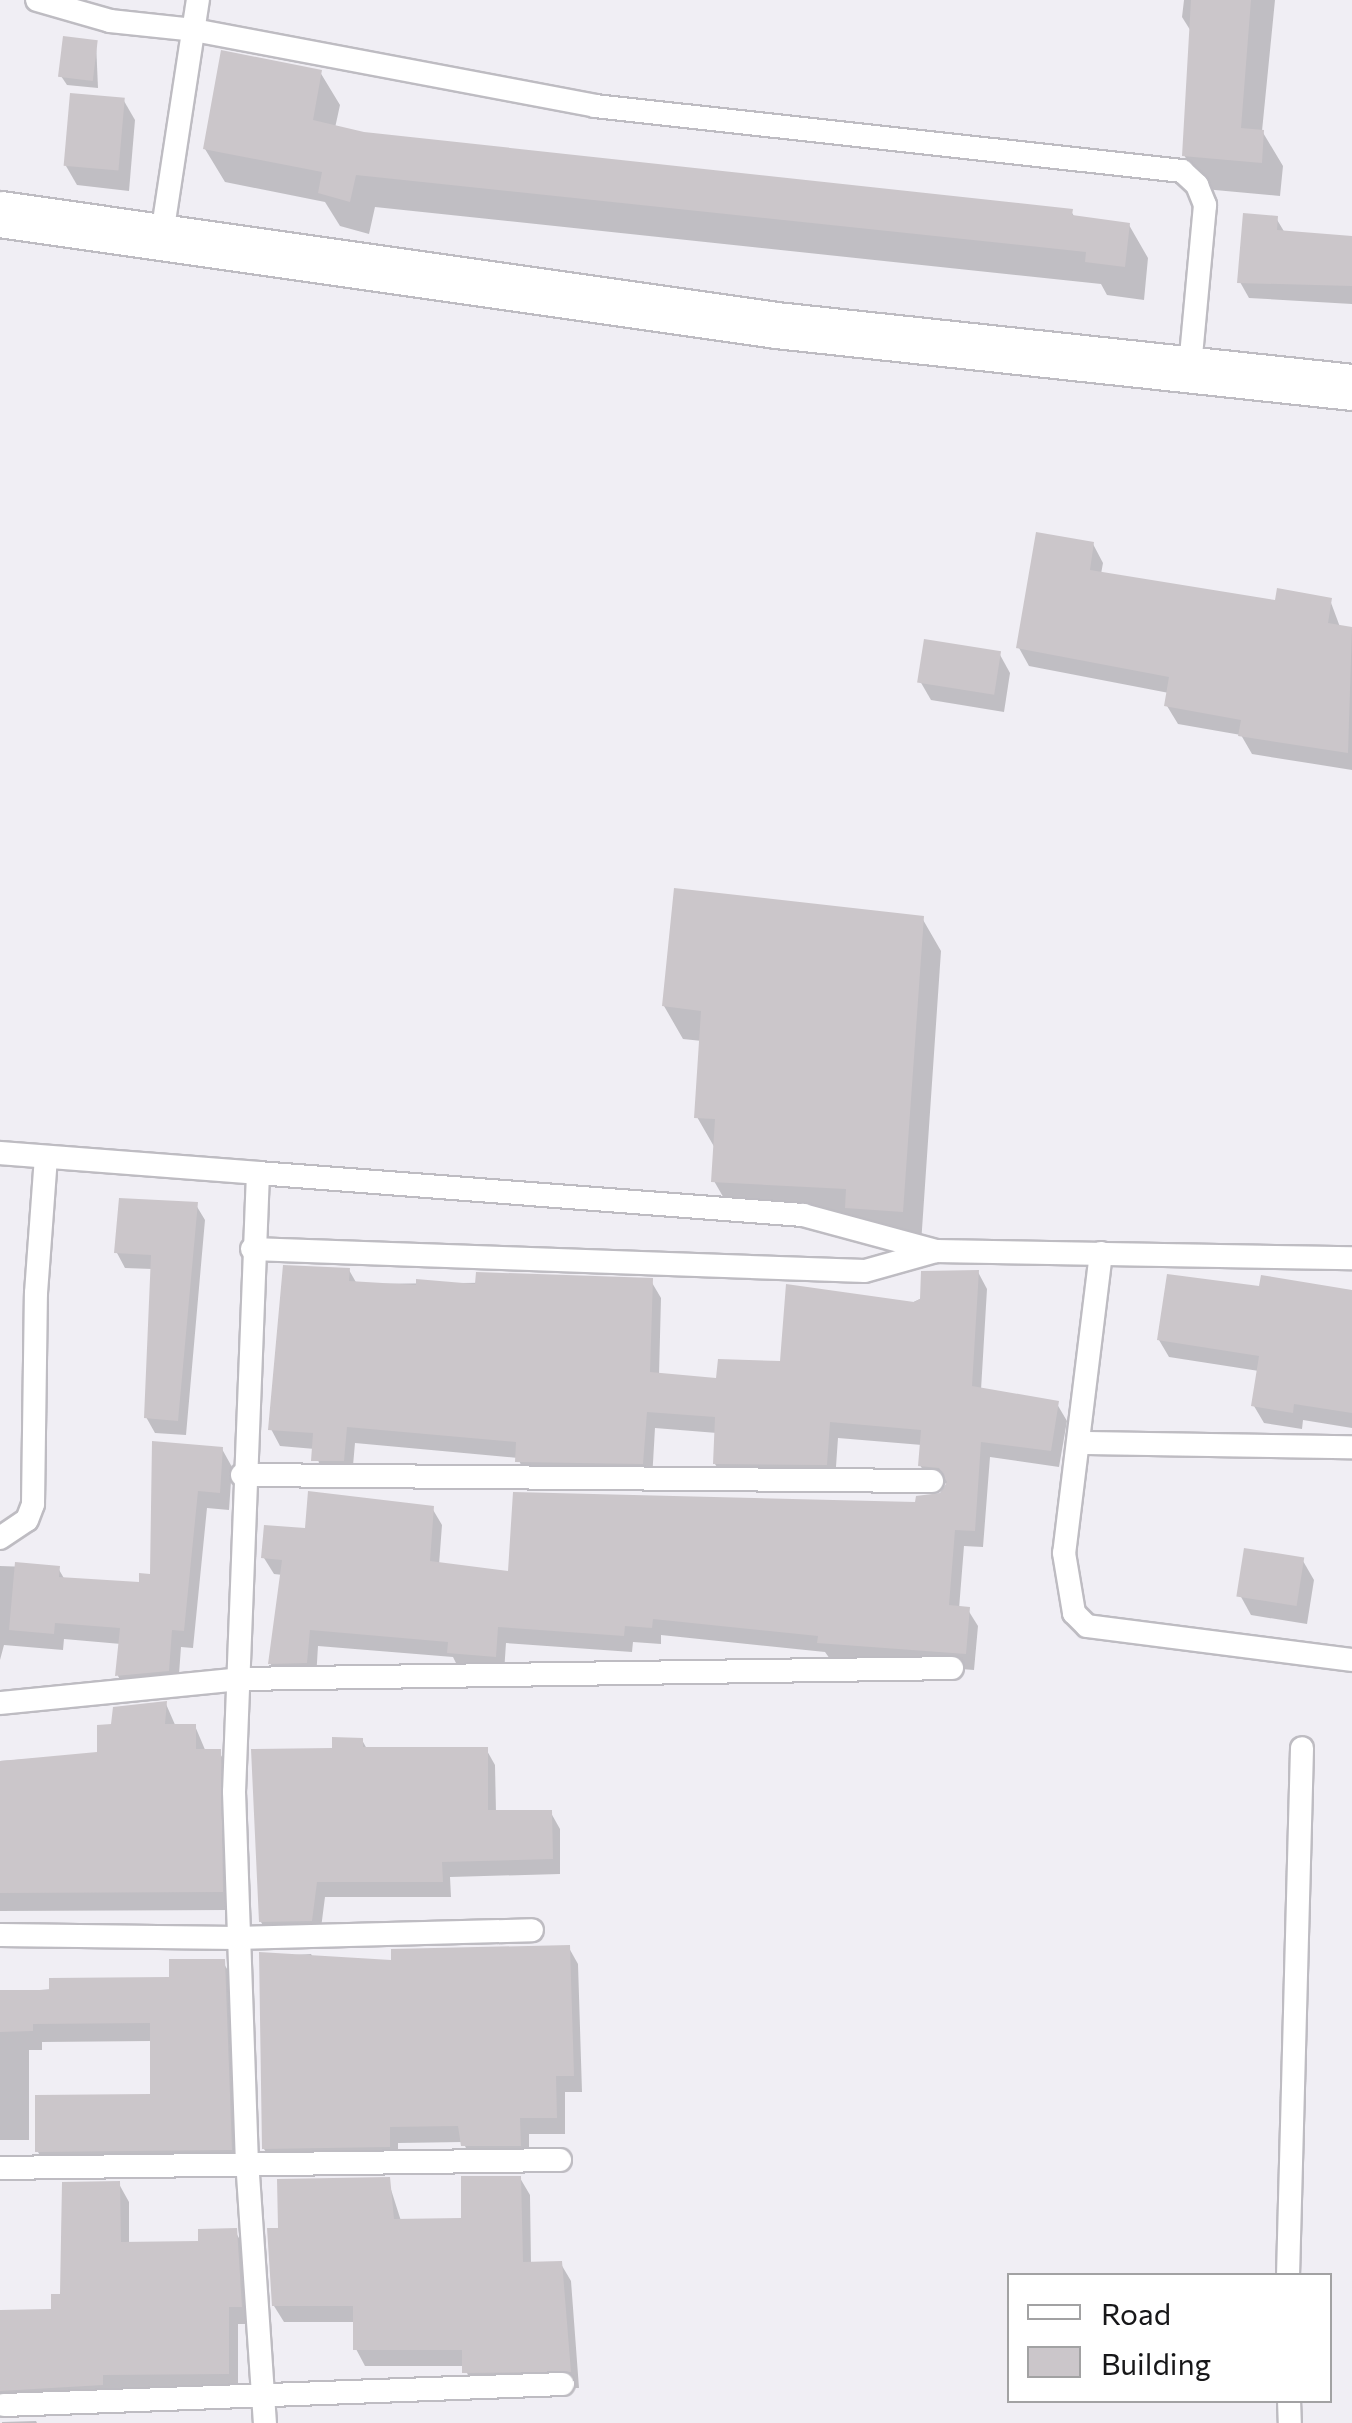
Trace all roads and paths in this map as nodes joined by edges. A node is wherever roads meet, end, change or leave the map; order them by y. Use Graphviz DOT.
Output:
graph roads {
  1 [pos="37,0"];
  2 [pos="198,0"];
  3 [pos="194,30"];
  4 [pos="0,214"];
  5 [pos="160,240"];
  6 [pos="1190,367"];
  7 [pos="1352,387"];
  8 [pos="0,1153"];
  9 [pos="46,1158"];
  10 [pos="258,1174"];
  11 [pos="252,1249"];
  12 [pos="936,1251"];
  13 [pos="1101,1253"];
  14 [pos="1352,1258"];
  15 [pos="1083,1443"];
  16 [pos="1352,1447"];
  17 [pos="242,1476"];
  18 [pos="932,1481"];
  19 [pos="0,1538"];
  20 [pos="1352,1660"];
  21 [pos="952,1668"];
  22 [pos="238,1679"];
  23 [pos="0,1703"];
  24 [pos="1302,1748"];
  25 [pos="532,1930"];
  26 [pos="0,1936"];
  27 [pos="236,1938"];
  28 [pos="246,2160"];
  29 [pos="560,2160"];
  30 [pos="0,2168"];
  31 [pos="1288,2273"];
  32 [pos="564,2384"];
  33 [pos="264,2392"];
  34 [pos="4,2405"];
  35 [pos="265,2423"];
  1 -- 3 [label="lane"];
  2 -- 3 [label="lane"];
  3 -- 5 [label="lane"];
  3 -- 6 [label="lane"];
  4 -- 5 [label="street"];
  5 -- 6 [label="street"];
  6 -- 7 [label="street"];
  8 -- 9 [label="lane"];
  9 -- 10 [label="lane"];
  9 -- 19 [label="lane"];
  10 -- 11 [label="lane"];
  10 -- 12 [label="lane"];
  11 -- 12 [label="lane"];
  11 -- 17 [label="lane"];
  12 -- 13 [label="lane"];
  13 -- 14 [label="lane"];
  13 -- 15 [label="lane"];
  15 -- 16 [label="lane"];
  15 -- 20 [label="lane"];
  17 -- 18 [label="lane"];
  17 -- 22 [label="lane"];
  21 -- 22 [label="lane"];
  22 -- 23 [label="lane"];
  22 -- 27 [label="lane"];
  24 -- 31 [label="lane"];
  25 -- 27 [label="lane"];
  26 -- 27 [label="lane"];
  27 -- 28 [label="lane"];
  28 -- 29 [label="lane"];
  28 -- 30 [label="lane"];
  28 -- 33 [label="lane"];
  32 -- 33 [label="lane"];
  33 -- 34 [label="lane"];
  33 -- 35 [label="lane"];
}
